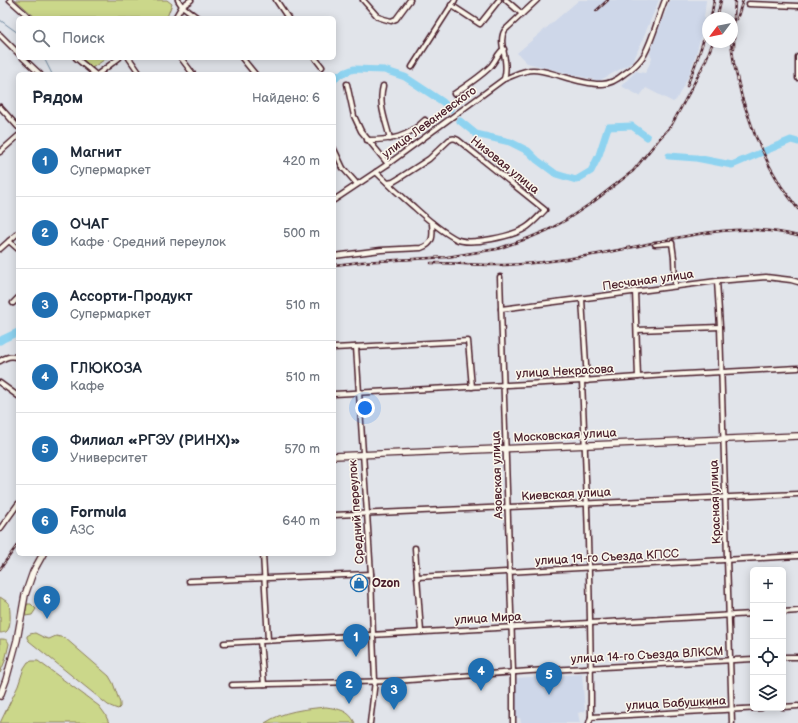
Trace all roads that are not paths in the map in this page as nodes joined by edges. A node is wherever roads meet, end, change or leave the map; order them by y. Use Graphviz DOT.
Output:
graph roads {
  1 [pos="10,0"];
  2 [pos="178,0"];
  3 [pos="191,0"];
  4 [pos="276,0"];
  5 [pos="363,0"];
  6 [pos="410,0"];
  7 [pos="455,0"];
  8 [pos="499,0"];
  9 [pos="506,0"];
  10 [pos="537,0"];
  11 [pos="665,0"];
  12 [pos="452,4"];
  13 [pos="748,4"];
  14 [pos="182,6"];
  15 [pos="798,6"];
  16 [pos="522,14"];
  17 [pos="28,16"];
  18 [pos="176,16"];
  19 [pos="195,16"];
  20 [pos="287,16"];
  21 [pos="0,36"];
  22 [pos="504,49"];
  23 [pos="16,51"];
  24 [pos="798,57"];
  25 [pos="25,60"];
  26 [pos="78,60"];
  27 [pos="116,60"];
  28 [pos="130,60"];
  29 [pos="182,60"];
  30 [pos="244,60"];
  31 [pos="317,60"];
  32 [pos="322,67"];
  33 [pos="412,67"];
  34 [pos="38,72"];
  35 [pos="94,72"];
  36 [pos="99,72"];
  37 [pos="139,72"];
  38 [pos="192,72"];
  39 [pos="253,72"];
  40 [pos="798,78"];
  41 [pos="504,80"];
  42 [pos="347,84"];
  43 [pos="383,86"];
  44 [pos="454,94"];
  45 [pos="0,107"];
  46 [pos="425,120"];
  47 [pos="16,125"];
  48 [pos="16,138"];
  49 [pos="390,139"];
  50 [pos="367,140"];
  51 [pos="0,152"];
  52 [pos="336,153"];
  53 [pos="388,164"];
  54 [pos="376,172"];
  55 [pos="388,183"];
  56 [pos="357,184"];
  57 [pos="336,199"];
  58 [pos="432,223"];
  59 [pos="16,235"];
  60 [pos="9,241"];
  61 [pos="655,244"];
  62 [pos="16,247"];
  63 [pos="0,249"];
  64 [pos="336,256"];
  65 [pos="500,277"];
  66 [pos="717,281"];
  67 [pos="798,282"];
  68 [pos="675,286"];
  69 [pos="636,292"];
  70 [pos="582,299"];
  71 [pos="16,300"];
  72 [pos="13,303"];
  73 [pos="501,309"];
  74 [pos="720,327"];
  75 [pos="637,330"];
  76 [pos="356,347"];
  77 [pos="336,348"];
  78 [pos="16,357"];
  79 [pos="0,361"];
  80 [pos="798,368"];
  81 [pos="721,373"];
  82 [pos="638,377"];
  83 [pos="582,381"];
  84 [pos="587,381"];
  85 [pos="0,383"];
  86 [pos="503,385"];
  87 [pos="472,387"];
  88 [pos="358,392"];
  89 [pos="336,394"];
  90 [pos="16,395"];
  91 [pos="798,436"];
  92 [pos="723,439"];
  93 [pos="585,444"];
  94 [pos="506,449"];
  95 [pos="363,454"];
  96 [pos="336,456"];
  97 [pos="798,494"];
  98 [pos="724,497"];
  99 [pos="587,504"];
  100 [pos="16,507"];
  101 [pos="508,507"];
  102 [pos="366,514"];
  103 [pos="336,515"];
  104 [pos="0,529"];
  105 [pos="415,548"];
  106 [pos="42,556"];
  107 [pos="263,556"];
  108 [pos="798,556"];
  109 [pos="727,560"];
  110 [pos="589,568"];
  111 [pos="510,572"];
  112 [pos="370,574"];
  113 [pos="417,577"];
  114 [pos="264,578"];
  115 [pos="189,581"];
  116 [pos="786,612"];
  117 [pos="798,612"];
  118 [pos="750,614"];
  119 [pos="729,615"];
  120 [pos="590,623"];
  121 [pos="511,627"];
  122 [pos="421,632"];
  123 [pos="373,635"];
  124 [pos="268,640"];
  125 [pos="260,641"];
  126 [pos="224,643"];
  127 [pos="786,657"];
  128 [pos="798,657"];
  129 [pos="750,659"];
  130 [pos="731,660"];
  131 [pos="591,668"];
  132 [pos="513,672"];
  133 [pos="375,681"];
  134 [pos="264,684"];
  135 [pos="232,685"];
  136 [pos="0,696"];
  137 [pos="798,706"];
  138 [pos="786,707"];
  139 [pos="750,709"];
  140 [pos="732,710"];
  141 [pos="591,717"];
  142 [pos="370,723"];
  143 [pos="513,723"];
  144 [pos="589,723"];
  145 [pos="732,723"];
  1 -- 17 [label="street"];
  2 -- 14 [label="street"];
  3 -- 14 [label="street"];
  4 -- 20 [label="street"];
  5 -- 6 [label="street"];
  7 -- 12 [label="street"];
  8 -- 12 [label="street"];
  9 -- 16 [label="street"];
  10 -- 16 [label="street"];
  11 -- 41 [label="street, улица Леваневского"];
  12 -- 33 [label="street"];
  13 -- 15 [label="street"];
  14 -- 18 [label="street"];
  14 -- 19 [label="street"];
  16 -- 22 [label="street"];
  21 -- 23 [label="street"];
  22 -- 41 [label="street"];
  22 -- 44 [label="street"];
  24 -- 40 [label="street"];
  25 -- 34 [label="street"];
  26 -- 35 [label="street"];
  27 -- 36 [label="street"];
  28 -- 37 [label="street"];
  29 -- 38 [label="street"];
  30 -- 39 [label="street"];
  31 -- 32 [label="street"];
  41 -- 53 [label="street, улица Леваневского"];
  42 -- 50 [label="street"];
  43 -- 49 [label="street"];
  45 -- 47 [label="street"];
  46 -- 49 [label="street, улица Леваневского"];
  48 -- 51 [label="street"];
  49 -- 50 [label="street, улица Леваневского"];
  50 -- 53 [label="street"];
  52 -- 56 [label="street"];
  53 -- 54 [label="street, улица Леваневского"];
  54 -- 55 [label="street"];
  54 -- 56 [label="street, улица Леваневского"];
  55 -- 58 [label="street"];
  55 -- 58 [label="street, Низовая улица"];
  56 -- 57 [label="street, улица Леваневского"];
  58 -- 64 [label="street"];
  59 -- 60 [label="street"];
  60 -- 62 [label="street"];
  60 -- 63 [label="street"];
  61 -- 68 [label="street"];
  65 -- 73 [label="street, Азовская улица"];
  66 -- 67 [label="street, Песчаная улица"];
  66 -- 68 [label="street, Песчаная улица"];
  66 -- 74 [label="street, Красная улица"];
  68 -- 69 [label="street, Песчаная улица"];
  69 -- 70 [label="street, Песчаная улица"];
  69 -- 75 [label="street"];
  70 -- 73 [label="street, Песчаная улица"];
  70 -- 84 [label="street"];
  71 -- 72 [label="street"];
  73 -- 86 [label="street, Азовская улица"];
  74 -- 75 [label="street"];
  74 -- 81 [label="street, Красная улица"];
  75 -- 82 [label="street"];
  76 -- 77 [label="street"];
  76 -- 87 [label="street"];
  76 -- 88 [label="street, Средний переулок"];
  78 -- 79 [label="street"];
  80 -- 81 [label="street, улица Некрасова"];
  81 -- 82 [label="street, улица Некрасова"];
  81 -- 92 [label="street, Красная улица"];
  82 -- 84 [label="street, улица Некрасова"];
  83 -- 84 [label="street, улица Некрасова"];
  83 -- 86 [label="street, улица Некрасова"];
  83 -- 93 [label="street"];
  85 -- 90 [label="street"];
  86 -- 87 [label="street, улица Некрасова"];
  86 -- 94 [label="street, Азовская улица"];
  87 -- 88 [label="street, улица Некрасова"];
  88 -- 89 [label="street, улица Некрасова"];
  88 -- 95 [label="street, Средний переулок"];
  91 -- 92 [label="main road, Московская улица"];
  92 -- 93 [label="main road, Московская улица"];
  92 -- 98 [label="street, Красная улица"];
  93 -- 94 [label="main road, Московская улица"];
  93 -- 99 [label="street"];
  94 -- 95 [label="main road, Московская улица"];
  94 -- 101 [label="street, Азовская улица"];
  95 -- 96 [label="main road, Московская улица"];
  95 -- 102 [label="street, Средний переулок"];
  97 -- 98 [label="street, Киевская улица"];
  98 -- 99 [label="street, Киевская улица"];
  98 -- 109 [label="street, Красная улица"];
  99 -- 101 [label="street, Киевская улица"];
  99 -- 110 [label="street"];
  100 -- 104 [label="street"];
  101 -- 102 [label="street, Киевская улица"];
  101 -- 111 [label="street, Азовская улица"];
  102 -- 103 [label="street, Киевская улица"];
  102 -- 112 [label="street, Средний переулок"];
  105 -- 113 [label="street"];
  106 -- 136 [label="main road"];
  107 -- 114 [label="street"];
  108 -- 109 [label="street, улица 19-го Съезда КПСС"];
  109 -- 110 [label="street, улица 19-го Съезда КПСС"];
  109 -- 119 [label="street, Красная улица"];
  110 -- 111 [label="street, улица 19-го Съезда КПСС"];
  110 -- 120 [label="street"];
  111 -- 113 [label="street, улица 19-го Съезда КПСС"];
  111 -- 121 [label="street, Азовская улица"];
  112 -- 114 [label="street"];
  112 -- 123 [label="street, Средний переулок"];
  113 -- 122 [label="street"];
  114 -- 115 [label="street"];
  114 -- 124 [label="street"];
  116 -- 117 [label="street"];
  118 -- 119 [label="street, улица Мира"];
  119 -- 120 [label="street, улица Мира"];
  119 -- 130 [label="street, Красная улица"];
  120 -- 121 [label="street, улица Мира"];
  120 -- 131 [label="street"];
  121 -- 122 [label="street, улица Мира"];
  121 -- 132 [label="street, Азовская улица"];
  122 -- 123 [label="street, улица Мира"];
  123 -- 124 [label="street, улица Мира"];
  123 -- 133 [label="street, Средний переулок"];
  124 -- 125 [label="street, улица Мира"];
  125 -- 126 [label="street, улица Мира"];
  125 -- 134 [label="street"];
  127 -- 128 [label="street"];
  129 -- 130 [label="street, улица 14-го Съезда ВЛКСМ"];
  130 -- 131 [label="street, улица 14-го Съезда ВЛКСМ"];
  130 -- 140 [label="street, Красная улица"];
  131 -- 132 [label="street, улица 14-го Съезда ВЛКСМ"];
  131 -- 141 [label="street"];
  132 -- 133 [label="street, улица 14-го Съезда ВЛКСМ"];
  132 -- 143 [label="street, Азовская улица"];
  133 -- 134 [label="street, улица 14-го Съезда ВЛКСМ"];
  133 -- 142 [label="street, Средний переулок"];
  134 -- 135 [label="street, улица 14-го Съезда ВЛКСМ"];
  137 -- 138 [label="street"];
  139 -- 140 [label="street, улица Бабушкина"];
  140 -- 141 [label="street, улица Бабушкина"];
  140 -- 145 [label="street, Красная улица"];
  141 -- 144 [label="street"];
}
